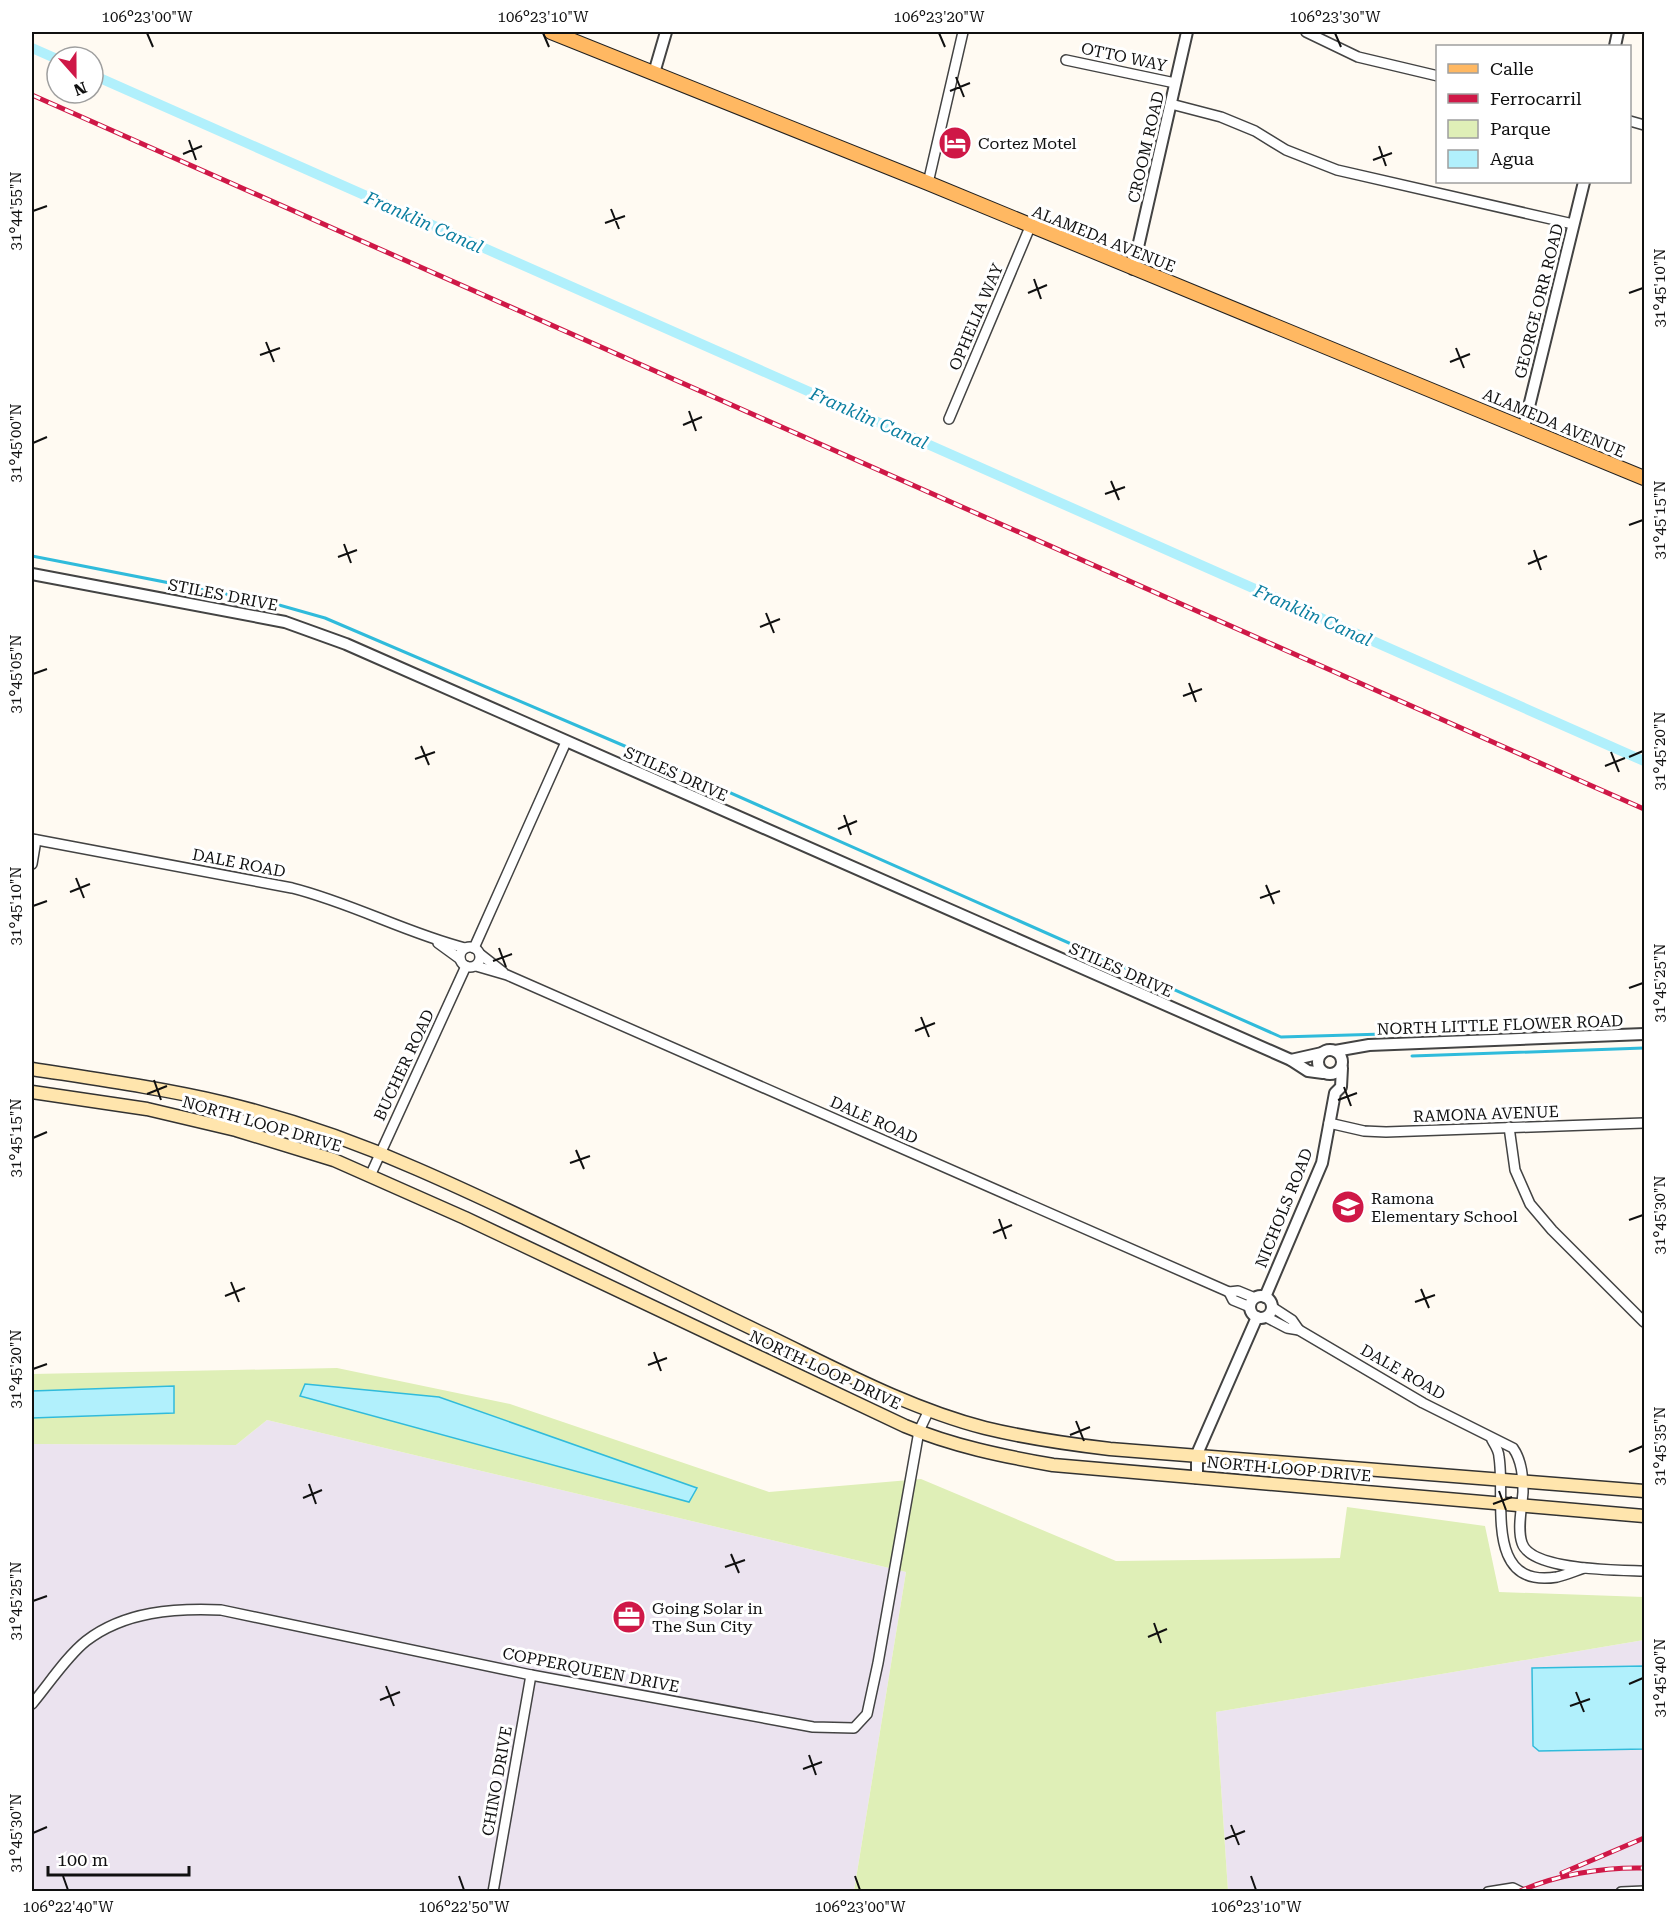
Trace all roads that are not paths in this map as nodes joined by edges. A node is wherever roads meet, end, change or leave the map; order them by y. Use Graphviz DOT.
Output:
graph roads {
  1 [pos="551,32"];
  2 [pos="666,32"];
  3 [pos="963,32"];
  4 [pos="1187,32"];
  5 [pos="1306,32"];
  6 [pos="1066,60"];
  7 [pos="654,73"];
  8 [pos="1436,76"];
  9 [pos="1175,83"];
  10 [pos="1171,104"];
  11 [pos="928,183"];
  12 [pos="1584,183"];
  13 [pos="1573,224"];
  14 [pos="1030,227"];
  15 [pos="1133,269"];
  16 [pos="949,419"];
  17 [pos="1524,427"];
  18 [pos="1644,478"];
  19 [pos="32,574"];
  20 [pos="566,742"];
  21 [pos="34,840"];
  22 [pos="32,864"];
  23 [pos="434,940"];
  24 [pos="473,950"];
  25 [pos="467,964"];
  26 [pos="507,975"];
  27 [pos="1644,1034"];
  28 [pos="1358,1048"];
  29 [pos="1335,1051"];
  30 [pos="1323,1053"];
  31 [pos="1291,1060"];
  32 [pos="1342,1067"];
  33 [pos="32,1069"];
  34 [pos="1325,1074"];
  35 [pos="90,1078"];
  36 [pos="32,1092"];
  37 [pos="1335,1093"];
  38 [pos="87,1099"];
  39 [pos="1329,1123"];
  40 [pos="1644,1123"];
  41 [pos="1509,1127"];
  42 [pos="380,1154"];
  43 [pos="370,1176"];
  44 [pos="655,1282"];
  45 [pos="1256,1301"];
  46 [pos="645,1303"];
  47 [pos="1265,1314"];
  48 [pos="1644,1322"];
  49 [pos="929,1410"];
  50 [pos="919,1431"];
  51 [pos="1492,1440"];
  52 [pos="1197,1454"];
  53 [pos="1197,1478"];
  54 [pos="1500,1478"];
  55 [pos="1523,1480"];
  56 [pos="1644,1491"];
  57 [pos="1502,1504"];
  58 [pos="1522,1506"];
  59 [pos="1644,1516"];
  60 [pos="1586,1568"];
  61 [pos="1644,1571"];
  62 [pos="531,1675"];
  63 [pos="32,1704"];
  64 [pos="1644,1891"];
  65 [pos="493,1892"];
  66 [pos="1488,1892"];
  67 [pos="1521,1892"];
  68 [pos="1622,1892"];
  1 -- 7 [label="main road, ALAMEDA AVENUE"];
  2 -- 7 [label="street"];
  3 -- 11 [label="street"];
  4 -- 9 [label="street, CROOM ROAD"];
  5 -- 8 [label="street"];
  6 -- 9 [label="street, OTTO WAY"];
  7 -- 11 [label="main road, ALAMEDA AVENUE"];
  9 -- 10 [label="street, CROOM ROAD"];
  10 -- 13 [label="street"];
  10 -- 15 [label="street, CROOM ROAD"];
  11 -- 14 [label="main road, ALAMEDA AVENUE"];
  12 -- 13 [label="street, GEORGE ORR ROAD"];
  13 -- 17 [label="street, GEORGE ORR ROAD"];
  14 -- 15 [label="main road, ALAMEDA AVENUE"];
  14 -- 16 [label="street, OPHELIA WAY"];
  15 -- 17 [label="main road, ALAMEDA AVENUE"];
  17 -- 18 [label="main road, ALAMEDA AVENUE"];
  19 -- 20 [label="street, STILES DRIVE"];
  20 -- 24 [label="street"];
  20 -- 31 [label="street, STILES DRIVE"];
  21 -- 22 [label="street"];
  21 -- 23 [label="street, DALE ROAD"];
  23 -- 24 [label="street, DALE ROAD"];
  23 -- 25 [label="street, DALE ROAD"];
  24 -- 25 [label="street"];
  24 -- 25 [label="street"];
  24 -- 26 [label="street, DALE ROAD"];
  25 -- 26 [label="street, DALE ROAD"];
  25 -- 42 [label="street, BUCHER ROAD"];
  26 -- 45 [label="street, DALE ROAD"];
  27 -- 28 [label="street, NORTH LITTLE FLOWER ROAD"];
  28 -- 29 [label="street, NORTH LITTLE FLOWER ROAD"];
  28 -- 32 [label="street, NORTH LITTLE FLOWER ROAD"];
  29 -- 30 [label="street"];
  29 -- 32 [label="street"];
  30 -- 31 [label="street"];
  30 -- 34 [label="street"];
  31 -- 34 [label="street, STILES DRIVE"];
  32 -- 34 [label="street"];
  32 -- 37 [label="street, NICHOLS ROAD"];
  33 -- 35 [label="main road, NORTH LOOP DRIVE"];
  34 -- 37 [label="street"];
  35 -- 38 [label="main road"];
  35 -- 42 [label="main road, NORTH LOOP DRIVE"];
  36 -- 38 [label="main road, NORTH LOOP DRIVE"];
  37 -- 39 [label="street, NICHOLS ROAD"];
  38 -- 43 [label="main road, NORTH LOOP DRIVE"];
  39 -- 41 [label="street, RAMONA AVENUE"];
  39 -- 45 [label="street, NICHOLS ROAD"];
  40 -- 41 [label="street, RAMONA AVENUE"];
  41 -- 48 [label="street"];
  42 -- 43 [label="street, BUCHER ROAD"];
  42 -- 44 [label="main road, NORTH LOOP DRIVE"];
  43 -- 46 [label="main road, NORTH LOOP DRIVE"];
  44 -- 46 [label="main road"];
  44 -- 49 [label="main road, NORTH LOOP DRIVE"];
  45 -- 47 [label="street"];
  45 -- 47 [label="street"];
  46 -- 50 [label="main road, NORTH LOOP DRIVE"];
  47 -- 51 [label="street, DALE ROAD"];
  47 -- 52 [label="street"];
  49 -- 50 [label="street, COPPERQUEEN DRIVE"];
  49 -- 52 [label="main road, NORTH LOOP DRIVE"];
  50 -- 53 [label="main road, NORTH LOOP DRIVE"];
  50 -- 62 [label="street, COPPERQUEEN DRIVE"];
  51 -- 54 [label="street, DALE ROAD"];
  51 -- 55 [label="street, DALE ROAD"];
  52 -- 53 [label="street"];
  52 -- 54 [label="main road, NORTH LOOP DRIVE"];
  53 -- 57 [label="main road, NORTH LOOP DRIVE"];
  54 -- 55 [label="main road, NORTH LOOP DRIVE"];
  54 -- 57 [label="street, DALE ROAD"];
  55 -- 56 [label="main road, NORTH LOOP DRIVE"];
  55 -- 58 [label="street, DALE ROAD"];
  57 -- 58 [label="main road, NORTH LOOP DRIVE"];
  57 -- 60 [label="street, DALE ROAD"];
  58 -- 59 [label="main road, NORTH LOOP DRIVE"];
  58 -- 60 [label="street, DALE ROAD"];
  60 -- 61 [label="street, DALE ROAD"];
  62 -- 63 [label="street, COPPERQUEEN DRIVE"];
  62 -- 65 [label="street, CHINO DRIVE"];
  64 -- 68 [label="street"];
  66 -- 67 [label="street"];
}
